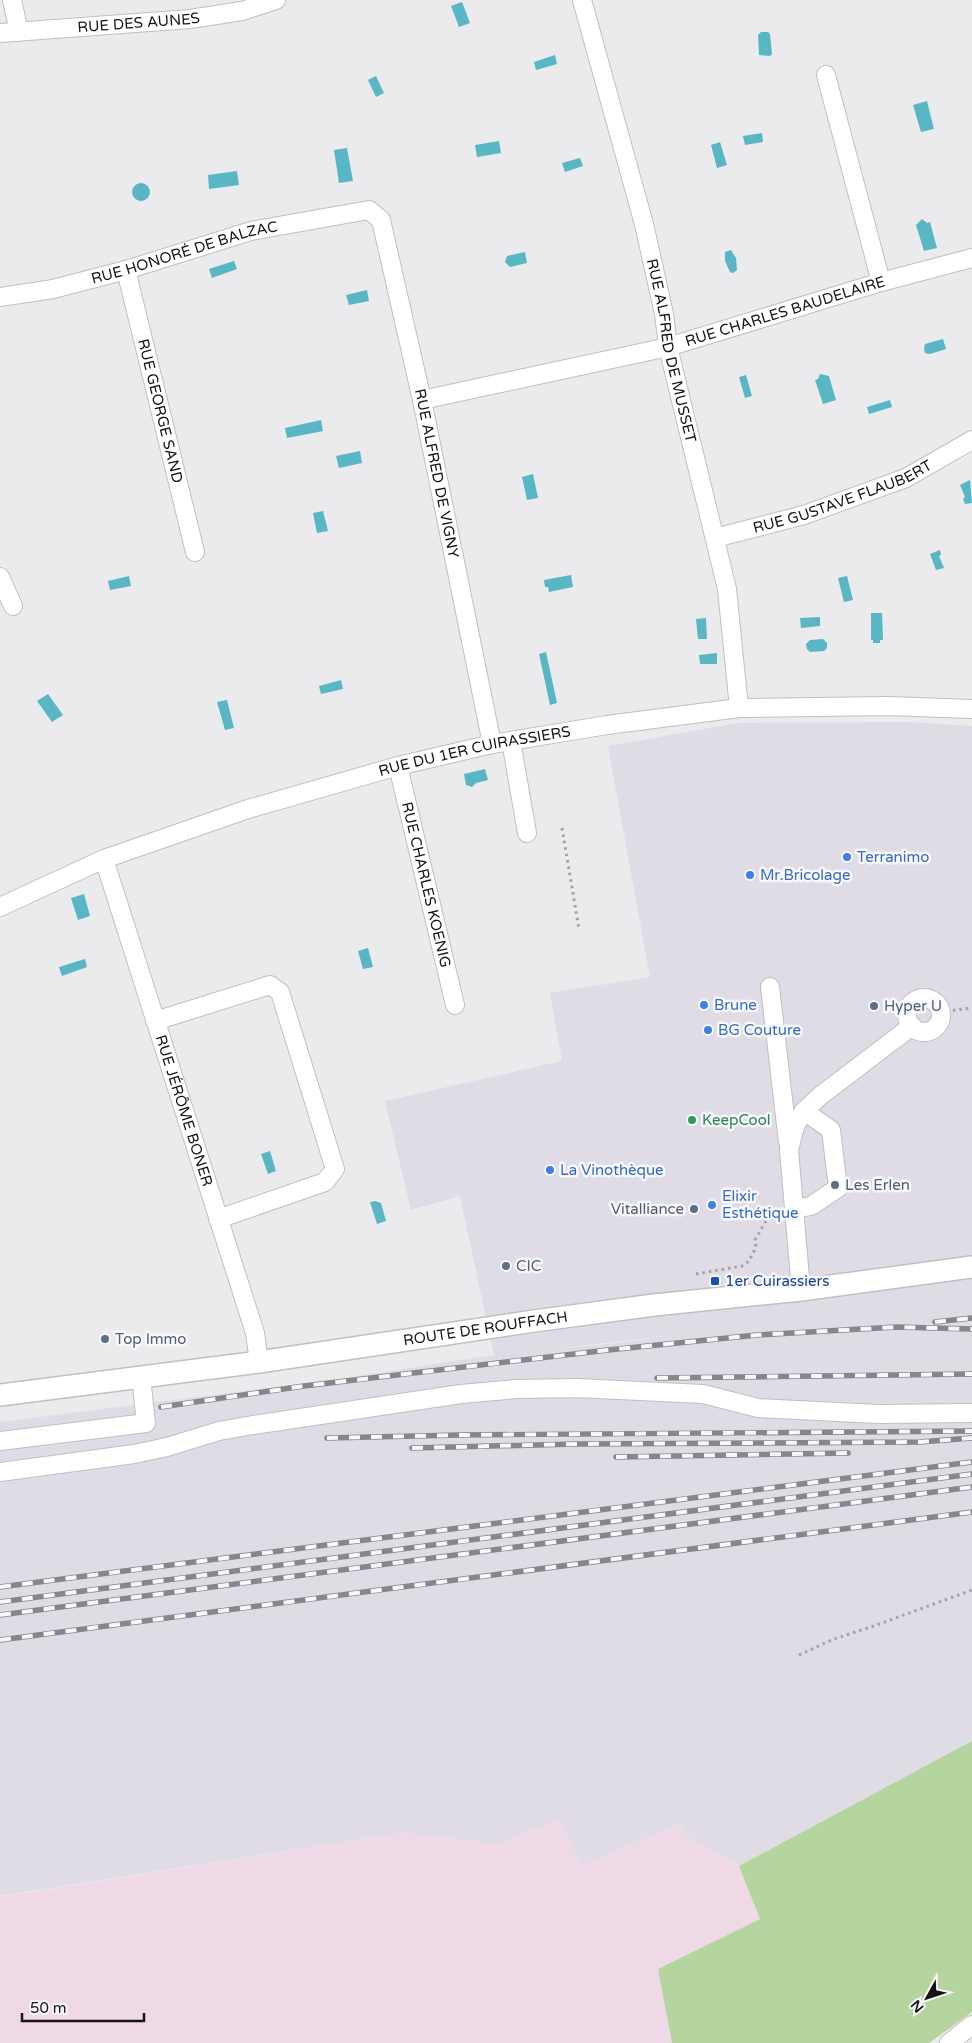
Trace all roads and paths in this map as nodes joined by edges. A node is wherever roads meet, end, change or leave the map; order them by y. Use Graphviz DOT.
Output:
graph roads {
  1 [pos="12,0"];
  2 [pos="276,0"];
  3 [pos="582,0"];
  4 [pos="19,32"];
  5 [pos="0,33"];
  6 [pos="826,75"];
  7 [pos="369,210"];
  8 [pos="972,258"];
  9 [pos="126,270"];
  10 [pos="881,282"];
  11 [pos="0,297"];
  12 [pos="668,347"];
  13 [pos="422,400"];
  14 [pos="970,447"];
  15 [pos="715,538"];
  16 [pos="195,552"];
  17 [pos="0,577"];
  18 [pos="13,606"];
  19 [pos="739,708"];
  20 [pos="972,709"];
  21 [pos="511,741"];
  22 [pos="492,744"];
  23 [pos="398,766"];
  24 [pos="562,828"];
  25 [pos="527,833"];
  26 [pos="104,859"];
  27 [pos="0,907"];
  28 [pos="579,928"];
  29 [pos="770,987"];
  30 [pos="455,1005"];
  31 [pos="972,1008"];
  32 [pos="940,1012"];
  33 [pos="155,1021"];
  34 [pos="912,1026"];
  35 [pos="804,1110"];
  36 [pos="789,1150"];
  37 [pos="794,1209"];
  38 [pos="218,1219"];
  39 [pos="768,1219"];
  40 [pos="972,1267"];
  41 [pos="696,1274"];
  42 [pos="801,1290"];
  43 [pos="259,1362"];
  44 [pos="141,1377"];
  45 [pos="0,1395"];
  46 [pos="972,1413"];
  47 [pos="0,1441"];
  48 [pos="0,1472"];
  49 [pos="972,1590"];
  50 [pos="799,1654"];
  51 [pos="972,2025"];
  52 [pos="949,2043"];
  1 -- 4 [label="street"];
  2 -- 4 [label="street, RUE DES AUNES"];
  3 -- 12 [label="street, RUE ALFRED DE MUSSET"];
  4 -- 5 [label="street, RUE DES AUNES"];
  6 -- 10 [label="street"];
  7 -- 9 [label="street, RUE HONORÉ DE BALZAC"];
  7 -- 13 [label="street, RUE ALFRED DE VIGNY"];
  8 -- 10 [label="street, RUE CHARLES BAUDELAIRE"];
  9 -- 11 [label="street, RUE HONORÉ DE BALZAC"];
  9 -- 16 [label="street, RUE GEORGE SAND"];
  10 -- 12 [label="street, RUE CHARLES BAUDELAIRE"];
  12 -- 13 [label="street, RUE CHARLES BAUDELAIRE"];
  12 -- 15 [label="street, RUE ALFRED DE MUSSET"];
  13 -- 22 [label="street, RUE ALFRED DE VIGNY"];
  14 -- 15 [label="street, RUE GUSTAVE FLAUBERT"];
  15 -- 19 [label="street, RUE ALFRED DE MUSSET"];
  17 -- 18 [label="street"];
  19 -- 20 [label="street, RUE DU 1ER CUIRASSIERS"];
  19 -- 21 [label="street, RUE DU 1ER CUIRASSIERS"];
  21 -- 22 [label="street, RUE DU 1ER CUIRASSIERS"];
  21 -- 25 [label="street"];
  22 -- 23 [label="street, RUE DU 1ER CUIRASSIERS"];
  23 -- 26 [label="street, RUE DU 1ER CUIRASSIERS"];
  23 -- 30 [label="street, RUE CHARLES KOENIG"];
  24 -- 28 [label="path"];
  26 -- 27 [label="street, RUE DU 1ER CUIRASSIERS"];
  26 -- 33 [label="street, RUE JÉRÔME BONER"];
  29 -- 36 [label="street"];
  31 -- 32 [label="path"];
  32 -- 34 [label="street"];
  32 -- 34 [label="street"];
  33 -- 38 [label="street, RUE JÉRÔME BONER"];
  33 -- 38 [label="street"];
  34 -- 35 [label="street"];
  35 -- 36 [label="street"];
  35 -- 37 [label="street"];
  36 -- 37 [label="street"];
  37 -- 42 [label="street"];
  38 -- 43 [label="street, RUE JÉRÔME BONER"];
  39 -- 41 [label="path"];
  40 -- 42 [label="main road, ROUTE DE ROUFFACH"];
  42 -- 43 [label="main road, ROUTE DE ROUFFACH"];
  43 -- 44 [label="main road, ROUTE DE ROUFFACH"];
  44 -- 45 [label="main road, ROUTE DE ROUFFACH"];
  44 -- 47 [label="street"];
  46 -- 48 [label="street"];
  49 -- 50 [label="path"];
  51 -- 52 [label="street"];
}
